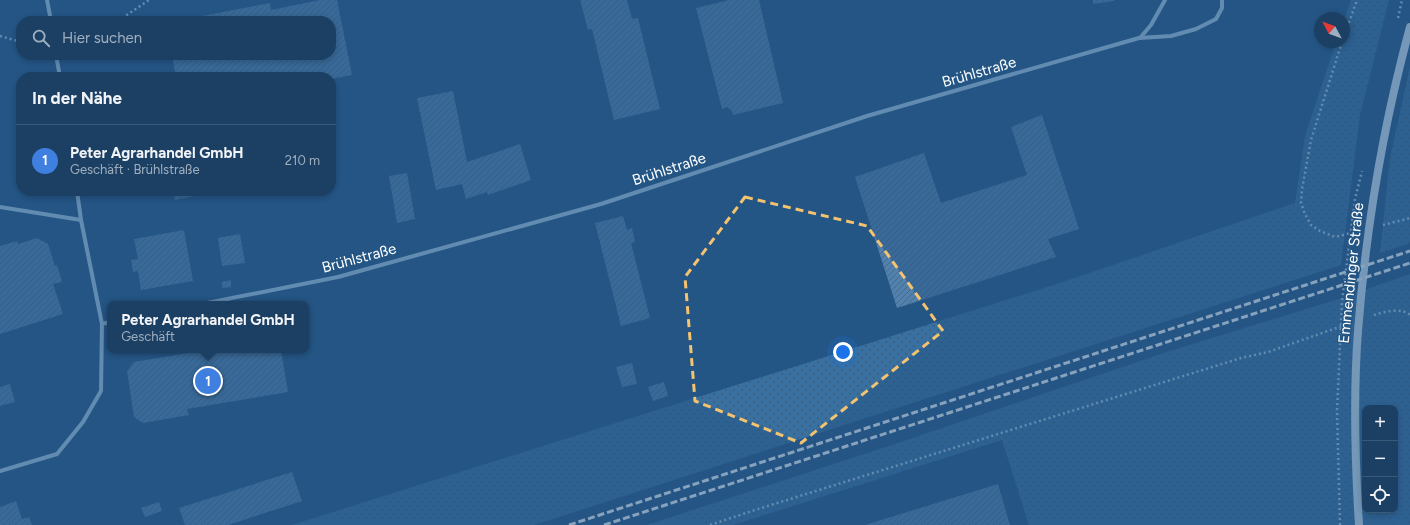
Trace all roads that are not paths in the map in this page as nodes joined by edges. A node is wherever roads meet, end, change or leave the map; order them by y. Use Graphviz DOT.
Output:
graph roads {
  1 [pos="47,0"];
  2 [pos="1165,0"];
  3 [pos="1222,0"];
  4 [pos="50,16"];
  5 [pos="1410,27"];
  6 [pos="1139,38"];
  7 [pos="57,60"];
  8 [pos="59,72"];
  9 [pos="78,196"];
  10 [pos="0,207"];
  11 [pos="81,220"];
  12 [pos="217,301"];
  13 [pos="107,323"];
  14 [pos="102,324"];
  15 [pos="0,471"];
  16 [pos="1359,525"];
  1 -- 4 [label="street"];
  2 -- 6 [label="street"];
  3 -- 6 [label="street, Brühlstraße"];
  5 -- 16 [label="main road, Emmendinger Straße"];
  6 -- 12 [label="street, Brühlstraße"];
  7 -- 8 [label="street"];
  9 -- 11 [label="street"];
  10 -- 11 [label="street"];
  11 -- 14 [label="street"];
  13 -- 14 [label="street"];
  14 -- 15 [label="street"];
}
